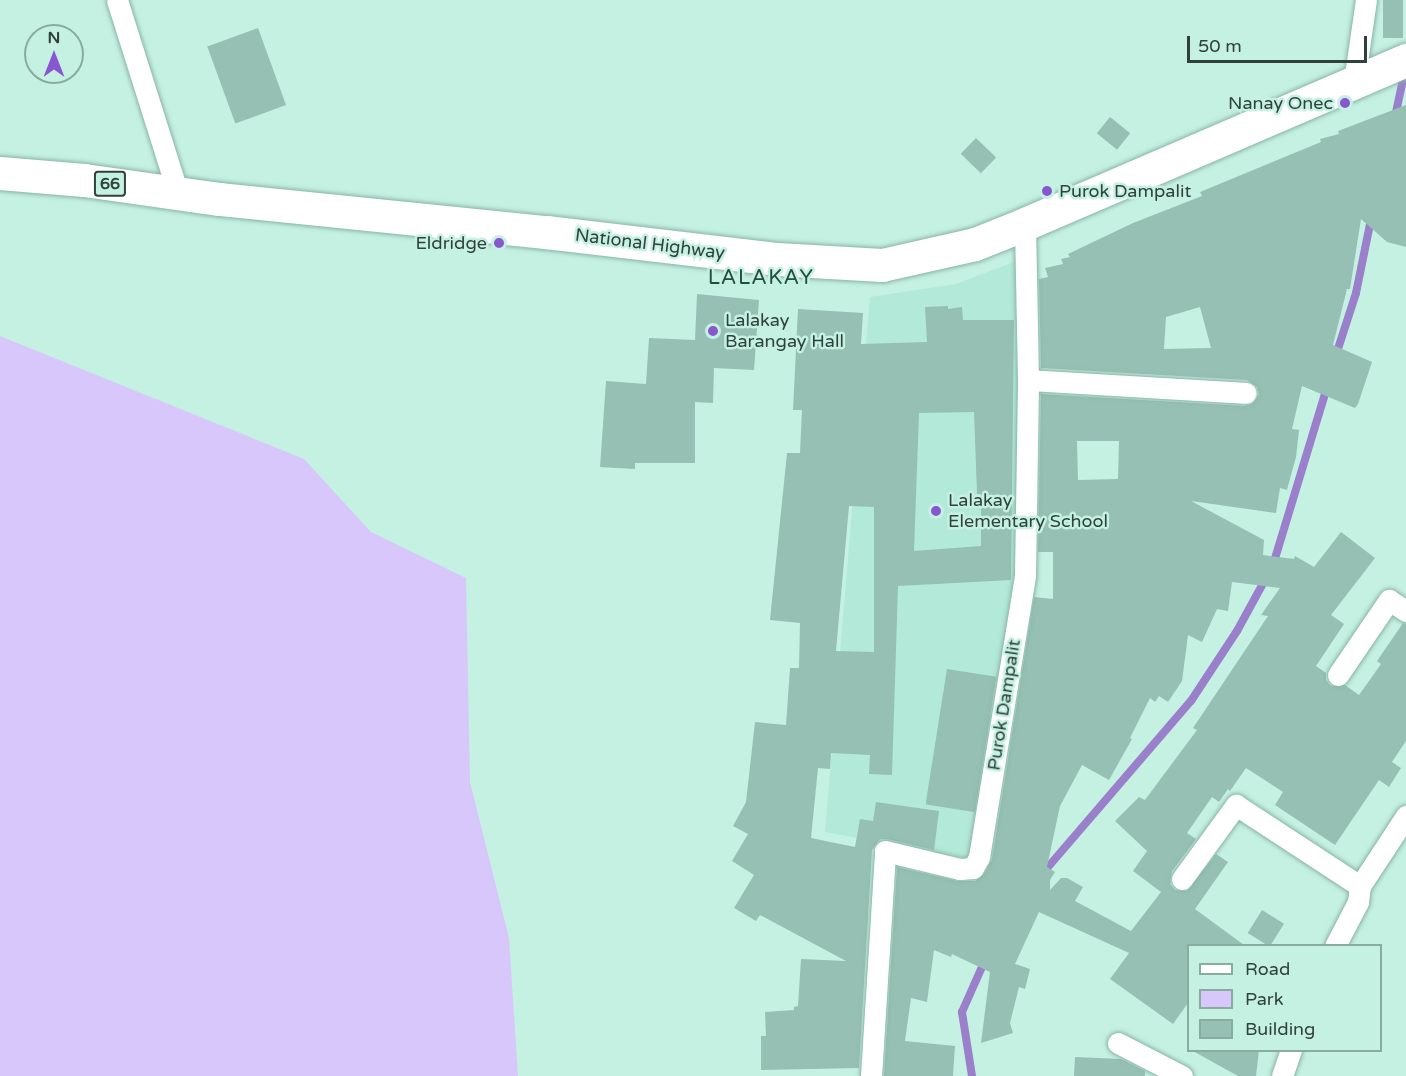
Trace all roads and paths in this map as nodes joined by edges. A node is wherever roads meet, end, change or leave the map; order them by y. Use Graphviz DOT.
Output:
graph roads {
  1 [pos="117,0"];
  2 [pos="1366,0"];
  3 [pos="1403,62"];
  4 [pos="1354,82"];
  5 [pos="0,173"];
  6 [pos="178,194"];
  7 [pos="1025,224"];
  8 [pos="1028,380"];
  9 [pos="1246,393"];
  10 [pos="1406,611"];
  11 [pos="1338,675"];
  12 [pos="1406,816"];
  13 [pos="1182,879"];
  14 [pos="1360,886"];
  15 [pos="1336,944"];
  16 [pos="1118,1043"];
  17 [pos="1290,1052"];
  18 [pos="871,1076"];
  19 [pos="1182,1076"];
  20 [pos="1282,1076"];
  1 -- 6 [label="street"];
  2 -- 4 [label="street"];
  3 -- 4 [label="main road, National Highway / 66"];
  4 -- 7 [label="main road, National Highway / 66"];
  5 -- 6 [label="main road, National Highway / 66"];
  6 -- 7 [label="main road, National Highway / 66"];
  7 -- 8 [label="street, Purok Dampalit"];
  8 -- 9 [label="street"];
  8 -- 18 [label="street, Purok Dampalit"];
  10 -- 11 [label="street"];
  12 -- 14 [label="street"];
  13 -- 14 [label="street"];
  14 -- 15 [label="street"];
  16 -- 19 [label="street"];
  17 -- 20 [label="street"];
}
